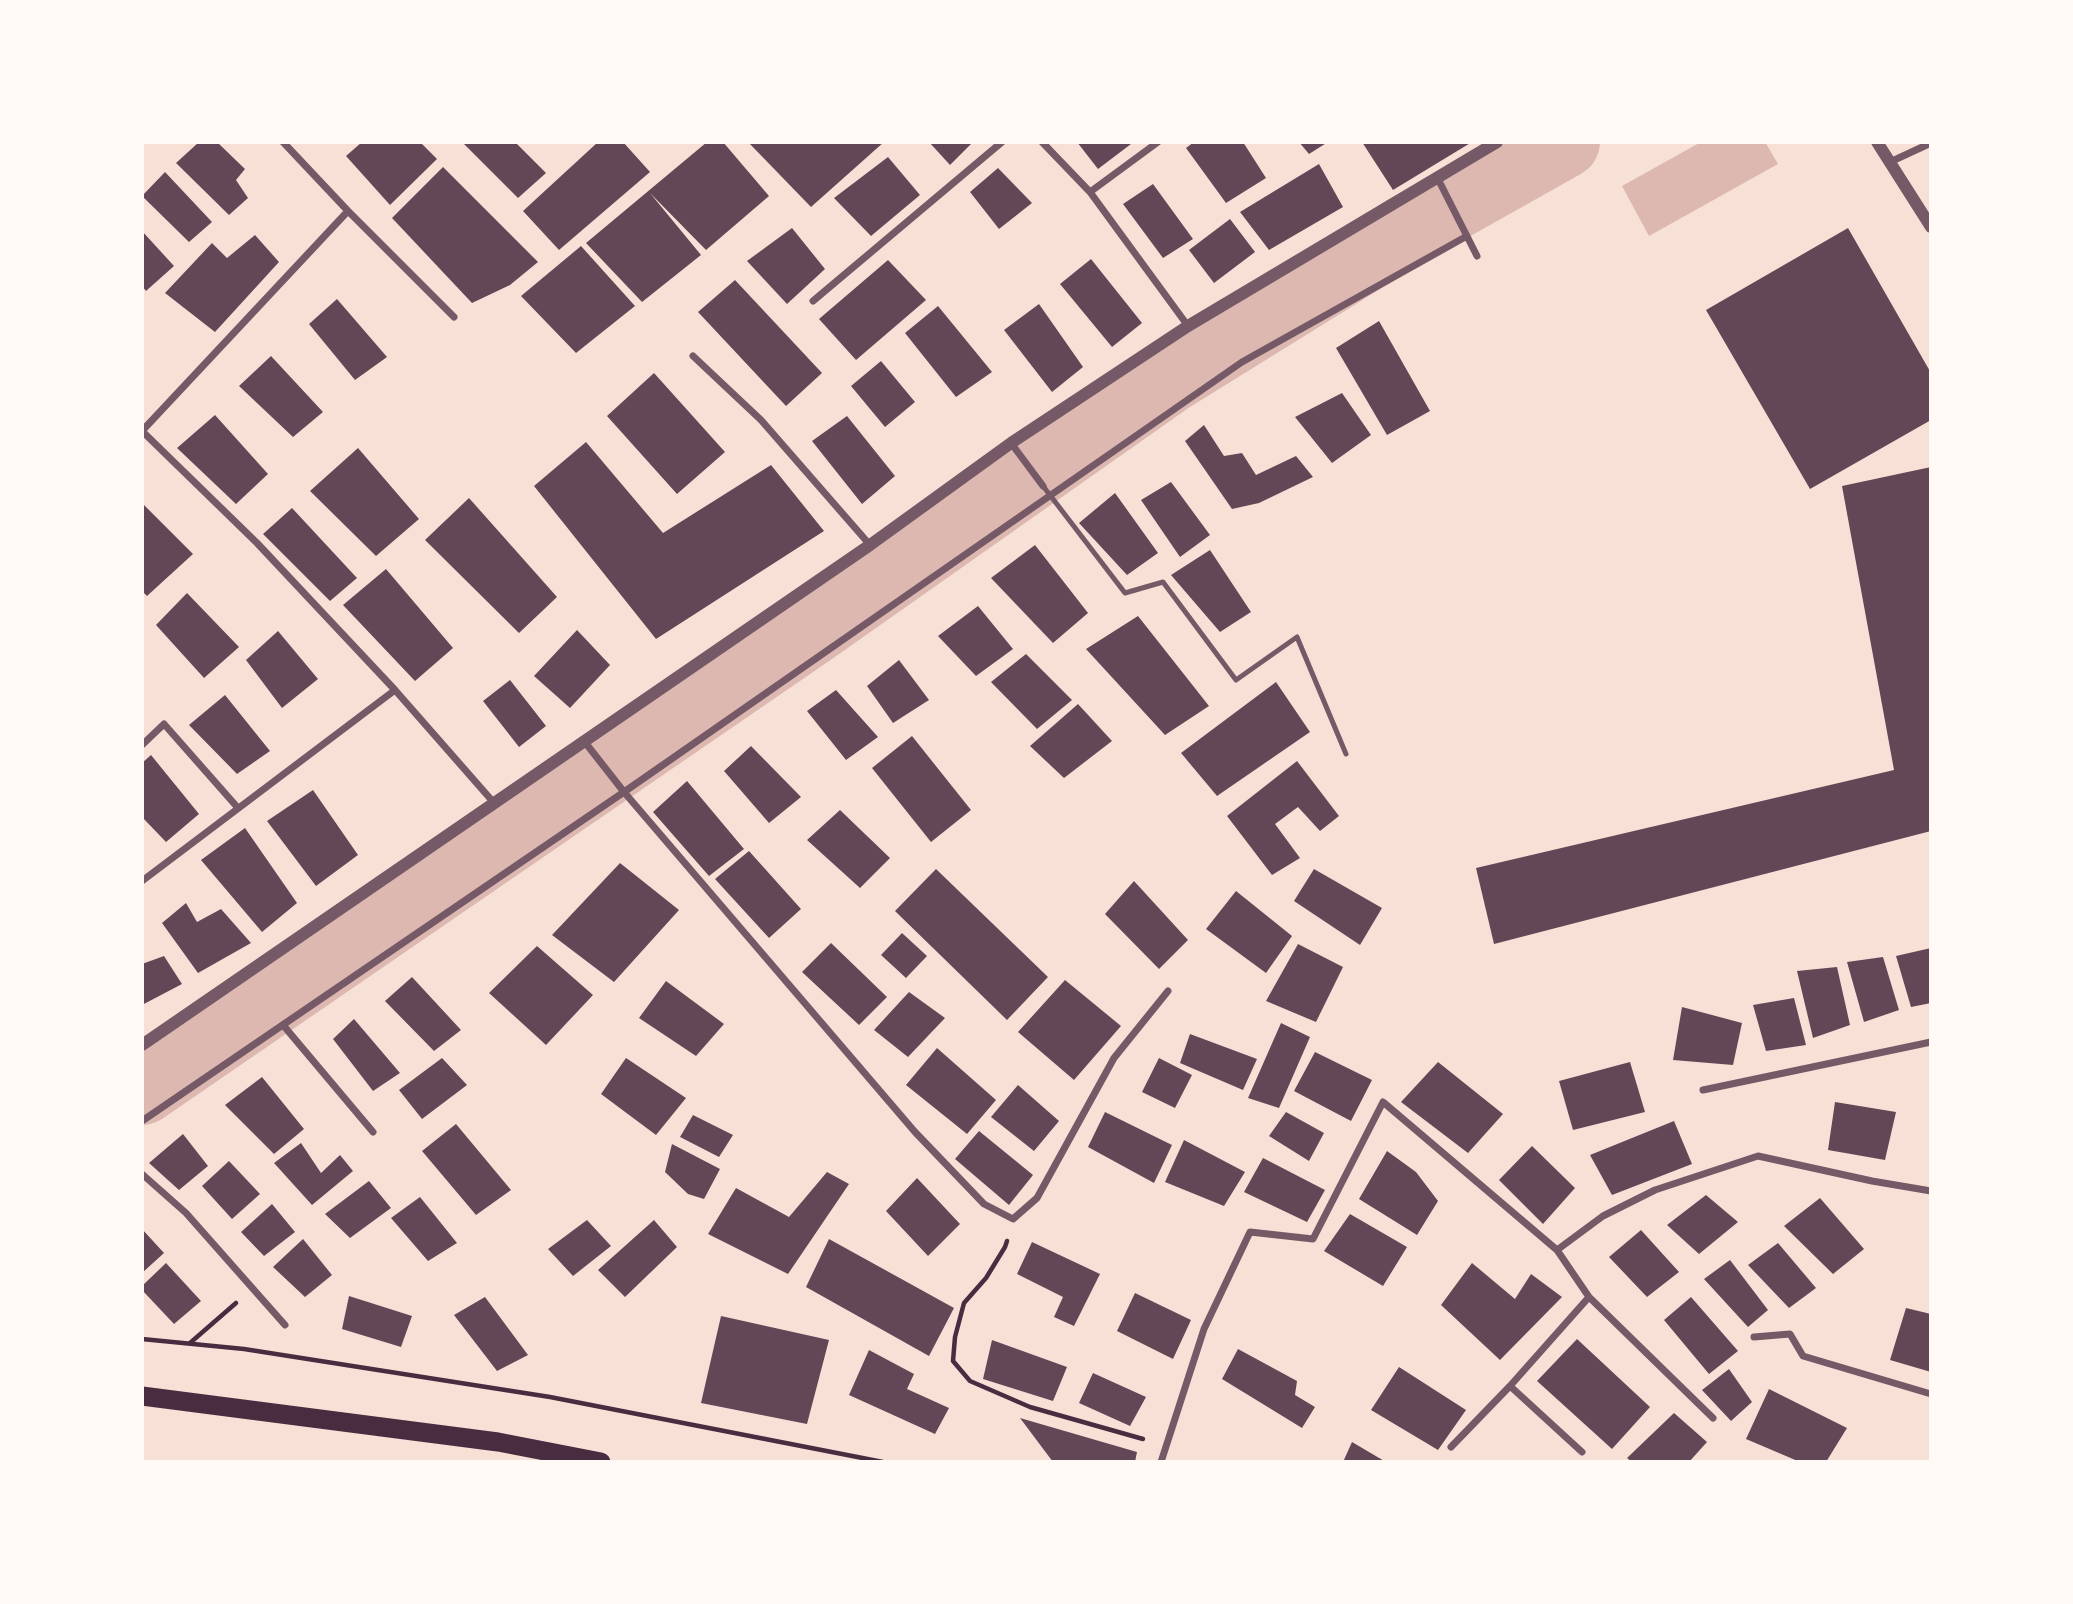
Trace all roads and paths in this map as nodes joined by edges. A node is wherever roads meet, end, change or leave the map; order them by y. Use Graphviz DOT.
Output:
graph roads {
  1 [pos="283,142"];
  2 [pos="1002,142"];
  3 [pos="1042,142"];
  4 [pos="1158,142"];
  5 [pos="1497,142"];
  6 [pos="1877,142"];
  7 [pos="1931,143"];
  8 [pos="1890,162"];
  9 [pos="1437,176"];
  10 [pos="1090,192"];
  11 [pos="348,211"];
  12 [pos="1931,227"];
  13 [pos="1467,236"];
  14 [pos="1477,256"];
  15 [pos="813,301"];
  16 [pos="454,317"];
  17 [pos="1188,326"];
  18 [pos="693,356"];
  19 [pos="142,431"];
  20 [pos="1011,443"];
  21 [pos="1043,486"];
  22 [pos="1049,495"];
  23 [pos="870,545"];
  24 [pos="395,690"];
  25 [pos="584,741"];
  26 [pos="142,745"];
  27 [pos="1346,754"];
  28 [pos="624,792"];
  29 [pos="495,804"];
  30 [pos="238,808"];
  31 [pos="142,881"];
  32 [pos="1168,991"];
  33 [pos="283,1025"];
  34 [pos="1931,1042"];
  35 [pos="142,1045"];
  36 [pos="1703,1090"];
  37 [pos="142,1121"];
  38 [pos="373,1132"];
  39 [pos="142,1174"];
  40 [pos="1931,1191"];
  41 [pos="1013,1219"];
  42 [pos="1557,1250"];
  43 [pos="244,1297"];
  44 [pos="1589,1297"];
  45 [pos="285,1325"];
  46 [pos="1754,1337"];
  47 [pos="142,1339"];
  48 [pos="189,1344"];
  49 [pos="1510,1386"];
  50 [pos="1931,1394"];
  51 [pos="142,1396"];
  52 [pos="1713,1418"];
  53 [pos="1166,1445"];
  54 [pos="1451,1447"];
  55 [pos="1582,1452"];
  56 [pos="601,1462"];
  57 [pos="883,1462"];
  58 [pos="1161,1462"];
  1 -- 11 [label="street"];
  2 -- 15 [label="street"];
  3 -- 10 [label="street"];
  4 -- 10 [label="street"];
  5 -- 9 [label="street"];
  6 -- 8 [label="street"];
  7 -- 8 [label="street"];
  8 -- 12 [label="street"];
  9 -- 13 [label="street"];
  9 -- 17 [label="street"];
  10 -- 17 [label="street"];
  11 -- 16 [label="street"];
  11 -- 19 [label="street"];
  13 -- 14 [label="street"];
  13 -- 22 [label="street"];
  17 -- 20 [label="street"];
  18 -- 23 [label="street"];
  19 -- 24 [label="street"];
  20 -- 21 [label="street"];
  20 -- 23 [label="street"];
  21 -- 22 [label="lane"];
  22 -- 27 [label="lane"];
  22 -- 28 [label="street"];
  23 -- 25 [label="street"];
  24 -- 29 [label="street"];
  24 -- 30 [label="street"];
  25 -- 28 [label="street"];
  25 -- 29 [label="street"];
  26 -- 30 [label="street"];
  28 -- 33 [label="street"];
  28 -- 41 [label="street"];
  29 -- 35 [label="street"];
  30 -- 31 [label="street"];
  32 -- 41 [label="street"];
  33 -- 37 [label="street"];
  33 -- 38 [label="street"];
  34 -- 36 [label="street"];
  39 -- 45 [label="street"];
  40 -- 42 [label="street"];
  41 -- 53 [label="path"];
  42 -- 44 [label="street"];
  42 -- 53 [label="street"];
  43 -- 48 [label="path"];
  44 -- 49 [label="street"];
  44 -- 52 [label="street"];
  46 -- 50 [label="street"];
  47 -- 48 [label="path"];
  48 -- 57 [label="path"];
  49 -- 54 [label="street"];
  49 -- 55 [label="street"];
  51 -- 56 [label="highway"];
  53 -- 58 [label="street"];
}
